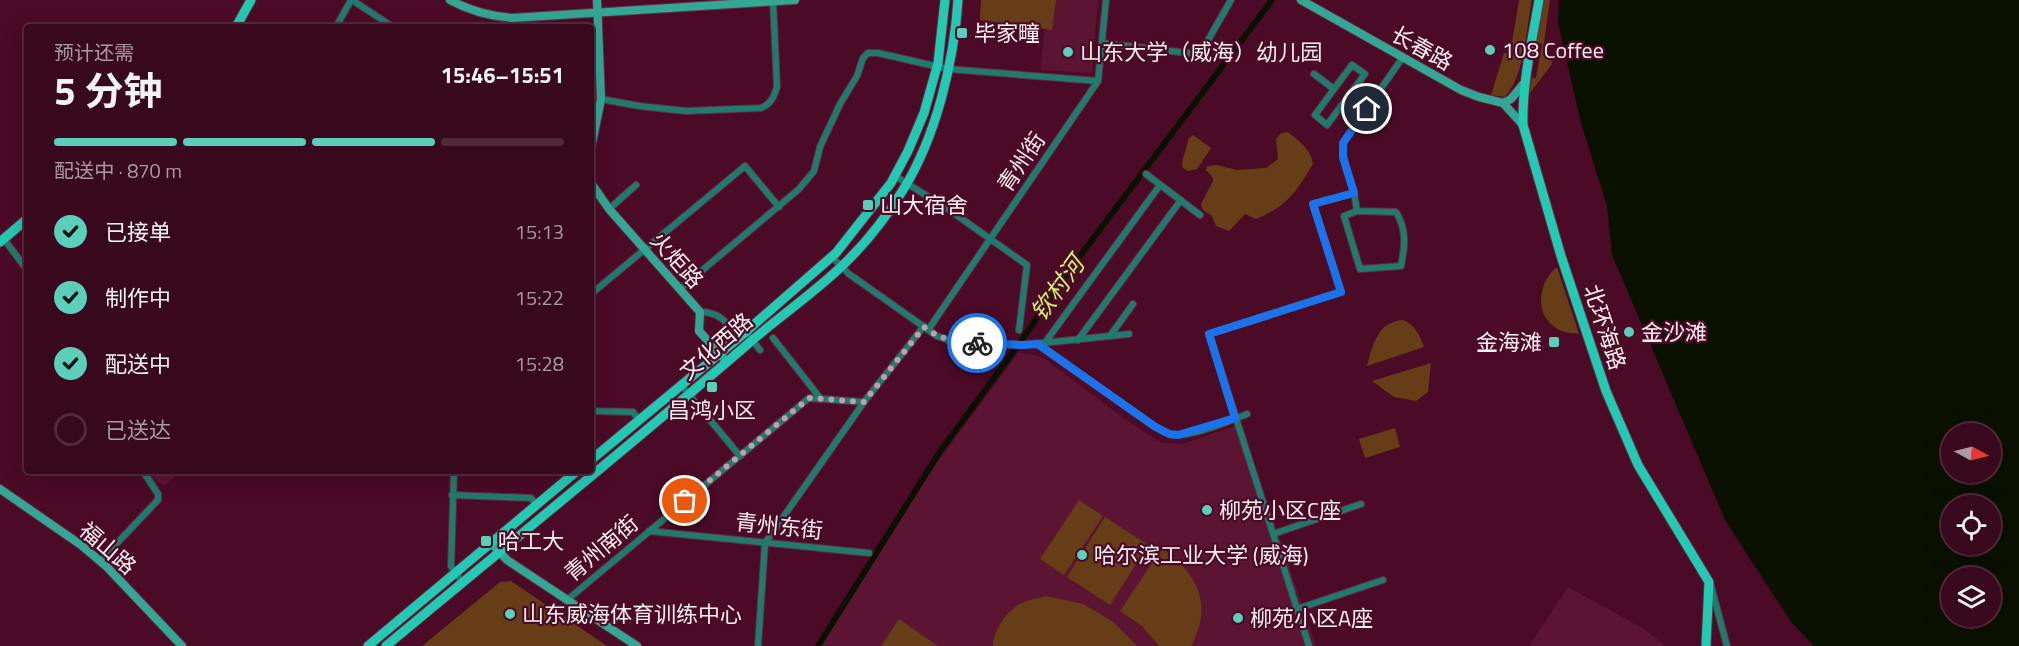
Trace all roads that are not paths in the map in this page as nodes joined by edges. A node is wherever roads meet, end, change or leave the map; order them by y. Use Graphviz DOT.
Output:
graph roads {
  1 [pos="251,0"];
  2 [pos="351,0"];
  3 [pos="450,0"];
  4 [pos="597,0"];
  5 [pos="795,0"];
  6 [pos="945,0"];
  7 [pos="958,0"];
  8 [pos="1106,0"];
  9 [pos="1231,0"];
  10 [pos="1301,0"];
  11 [pos="1539,0"];
  12 [pos="773,1"];
  13 [pos="598,13"];
  14 [pos="238,24"];
  15 [pos="338,24"];
  16 [pos="388,24"];
  17 [pos="1102,43"];
  18 [pos="1403,57"];
  19 [pos="937,66"];
  20 [pos="948,69"];
  21 [pos="1314,74"];
  22 [pos="1098,81"];
  23 [pos="1525,82"];
  24 [pos="1334,89"];
  25 [pos="597,103"];
  26 [pos="1503,103"];
  27 [pos="1523,125"];
  28 [pos="594,126"];
  29 [pos="1146,174"];
  30 [pos="895,176"];
  31 [pos="907,183"];
  32 [pos="1160,185"];
  33 [pos="636,186"];
  34 [pos="594,187"];
  35 [pos="1354,193"];
  36 [pos="1181,200"];
  37 [pos="779,207"];
  38 [pos="609,209"];
  39 [pos="1357,211"];
  40 [pos="1200,214"];
  41 [pos="24,222"];
  42 [pos="990,239"];
  43 [pos="2,240"];
  44 [pos="644,250"];
  45 [pos="832,257"];
  46 [pos="24,266"];
  47 [pos="840,267"];
  48 [pos="680,289"];
  49 [pos="594,292"];
  50 [pos="1133,304"];
  51 [pos="700,312"];
  52 [pos="926,328"];
  53 [pos="1019,330"];
  54 [pos="743,334"];
  55 [pos="1129,334"];
  56 [pos="1110,336"];
  57 [pos="773,338"];
  58 [pos="753,340"];
  59 [pos="1078,340"];
  60 [pos="1041,344"];
  61 [pos="760,350"];
  62 [pos="719,353"];
  63 [pos="728,362"];
  64 [pos="681,385"];
  65 [pos="689,395"];
  66 [pos="821,399"];
  67 [pos="864,402"];
  68 [pos="594,411"];
  69 [pos="1247,414"];
  70 [pos="1235,418"];
  71 [pos="639,420"];
  72 [pos="740,456"];
  73 [pos="594,458"];
  74 [pos="145,474"];
  75 [pos="454,474"];
  76 [pos="574,474"];
  77 [pos="0,489"];
  78 [pos="452,495"];
  79 [pos="1361,504"];
  80 [pos="537,505"];
  81 [pos="649,531"];
  82 [pos="1273,534"];
  83 [pos="491,543"];
  84 [pos="765,543"];
  85 [pos="499,553"];
  86 [pos="869,553"];
  87 [pos="100,561"];
  88 [pos="455,573"];
  89 [pos="1383,579"];
  90 [pos="462,582"];
  91 [pos="1709,582"];
  92 [pos="567,600"];
  93 [pos="1297,609"];
  94 [pos="182,646"];
  95 [pos="368,646"];
  96 [pos="387,646"];
  97 [pos="637,646"];
  98 [pos="758,646"];
  99 [pos="1309,646"];
  100 [pos="1706,646"];
  101 [pos="1727,646"];
  1 -- 14 [label="main road"];
  2 -- 15 [label="street"];
  2 -- 16 [label="street"];
  3 -- 13 [label="main road"];
  4 -- 13 [label="main road"];
  5 -- 12 [label="main road"];
  6 -- 19 [label="main road, 文化西路"];
  7 -- 20 [label="main road, 文化西路"];
  8 -- 17 [label="street, 青州街"];
  9 -- 17 [label="street"];
  10 -- 18 [label="main road, 长春路"];
  11 -- 23 [label="main road, 北环海路"];
  12 -- 13 [label="main road"];
  12 -- 25 [label="street"];
  13 -- 25 [label="main road"];
  17 -- 22 [label="street, 青州街"];
  18 -- 26 [label="main road, 长春路"];
  18 -- 35 [label="street"];
  19 -- 20 [label="street"];
  19 -- 30 [label="main road, 文化西路"];
  19 -- 37 [label="street"];
  20 -- 22 [label="street"];
  20 -- 31 [label="main road, 文化西路"];
  21 -- 24 [label="street"];
  22 -- 42 [label="street, 青州街"];
  23 -- 26 [label="main road"];
  23 -- 27 [label="main road, 北环海路"];
  24 -- 24 [label="street"];
  25 -- 28 [label="main road"];
  26 -- 27 [label="main road"];
  27 -- 91 [label="main road, 北环海路"];
  29 -- 32 [label="street"];
  30 -- 31 [label="street"];
  30 -- 45 [label="main road, 文化西路"];
  31 -- 42 [label="street"];
  31 -- 47 [label="main road, 文化西路"];
  32 -- 36 [label="street"];
  32 -- 60 [label="street"];
  33 -- 38 [label="street"];
  34 -- 38 [label="main road, 火炬路"];
  35 -- 39 [label="street"];
  35 -- 70 [label="street"];
  36 -- 40 [label="street"];
  36 -- 59 [label="street"];
  37 -- 44 [label="street"];
  37 -- 48 [label="street"];
  38 -- 44 [label="main road, 火炬路"];
  39 -- 39 [label="street"];
  41 -- 43 [label="main road"];
  42 -- 52 [label="street, 青州街"];
  42 -- 53 [label="street"];
  43 -- 46 [label="street"];
  44 -- 48 [label="main road, 火炬路"];
  44 -- 49 [label="street"];
  45 -- 47 [label="street"];
  45 -- 54 [label="main road, 文化西路"];
  47 -- 52 [label="street"];
  47 -- 58 [label="main road, 文化西路"];
  48 -- 51 [label="main road, 火炬路"];
  50 -- 56 [label="street"];
  51 -- 54 [label="street"];
  51 -- 62 [label="main road, 火炬路"];
  52 -- 60 [label="street"];
  52 -- 67 [label="street, 青州街"];
  54 -- 58 [label="street"];
  54 -- 62 [label="main road, 文化西路"];
  55 -- 56 [label="street"];
  56 -- 59 [label="street"];
  57 -- 66 [label="street"];
  58 -- 61 [label="street"];
  58 -- 63 [label="main road, 文化西路"];
  59 -- 60 [label="street"];
  60 -- 70 [label="street"];
  62 -- 63 [label="main road, 火炬路"];
  62 -- 64 [label="main road, 文化西路"];
  63 -- 65 [label="main road, 文化西路"];
  64 -- 65 [label="street"];
  64 -- 71 [label="main road, 文化西路"];
  65 -- 72 [label="street"];
  65 -- 85 [label="main road, 文化西路"];
  66 -- 67 [label="street, 青州南街"];
  66 -- 72 [label="street, 青州南街"];
  67 -- 84 [label="street, 青州街"];
  68 -- 71 [label="street"];
  69 -- 70 [label="street"];
  70 -- 82 [label="street"];
  71 -- 73 [label="main road, 文化西路"];
  72 -- 81 [label="street, 青州南街"];
  74 -- 87 [label="street"];
  75 -- 78 [label="street"];
  76 -- 80 [label="main road"];
  77 -- 87 [label="main road, 福山路"];
  78 -- 80 [label="street"];
  78 -- 88 [label="street"];
  79 -- 82 [label="street"];
  80 -- 83 [label="main road"];
  81 -- 84 [label="street, 青州东街"];
  81 -- 92 [label="street, 青州南街"];
  82 -- 93 [label="street"];
  83 -- 85 [label="main road"];
  83 -- 88 [label="main road"];
  84 -- 86 [label="street, 青州东街"];
  84 -- 98 [label="street"];
  85 -- 90 [label="main road, 文化西路"];
  85 -- 92 [label="main road"];
  87 -- 94 [label="main road, 福山路"];
  88 -- 90 [label="street"];
  88 -- 95 [label="main road"];
  89 -- 93 [label="street"];
  90 -- 96 [label="main road, 文化西路"];
  91 -- 100 [label="main road"];
  91 -- 101 [label="street"];
  92 -- 97 [label="main road"];
  93 -- 99 [label="street"];
}
